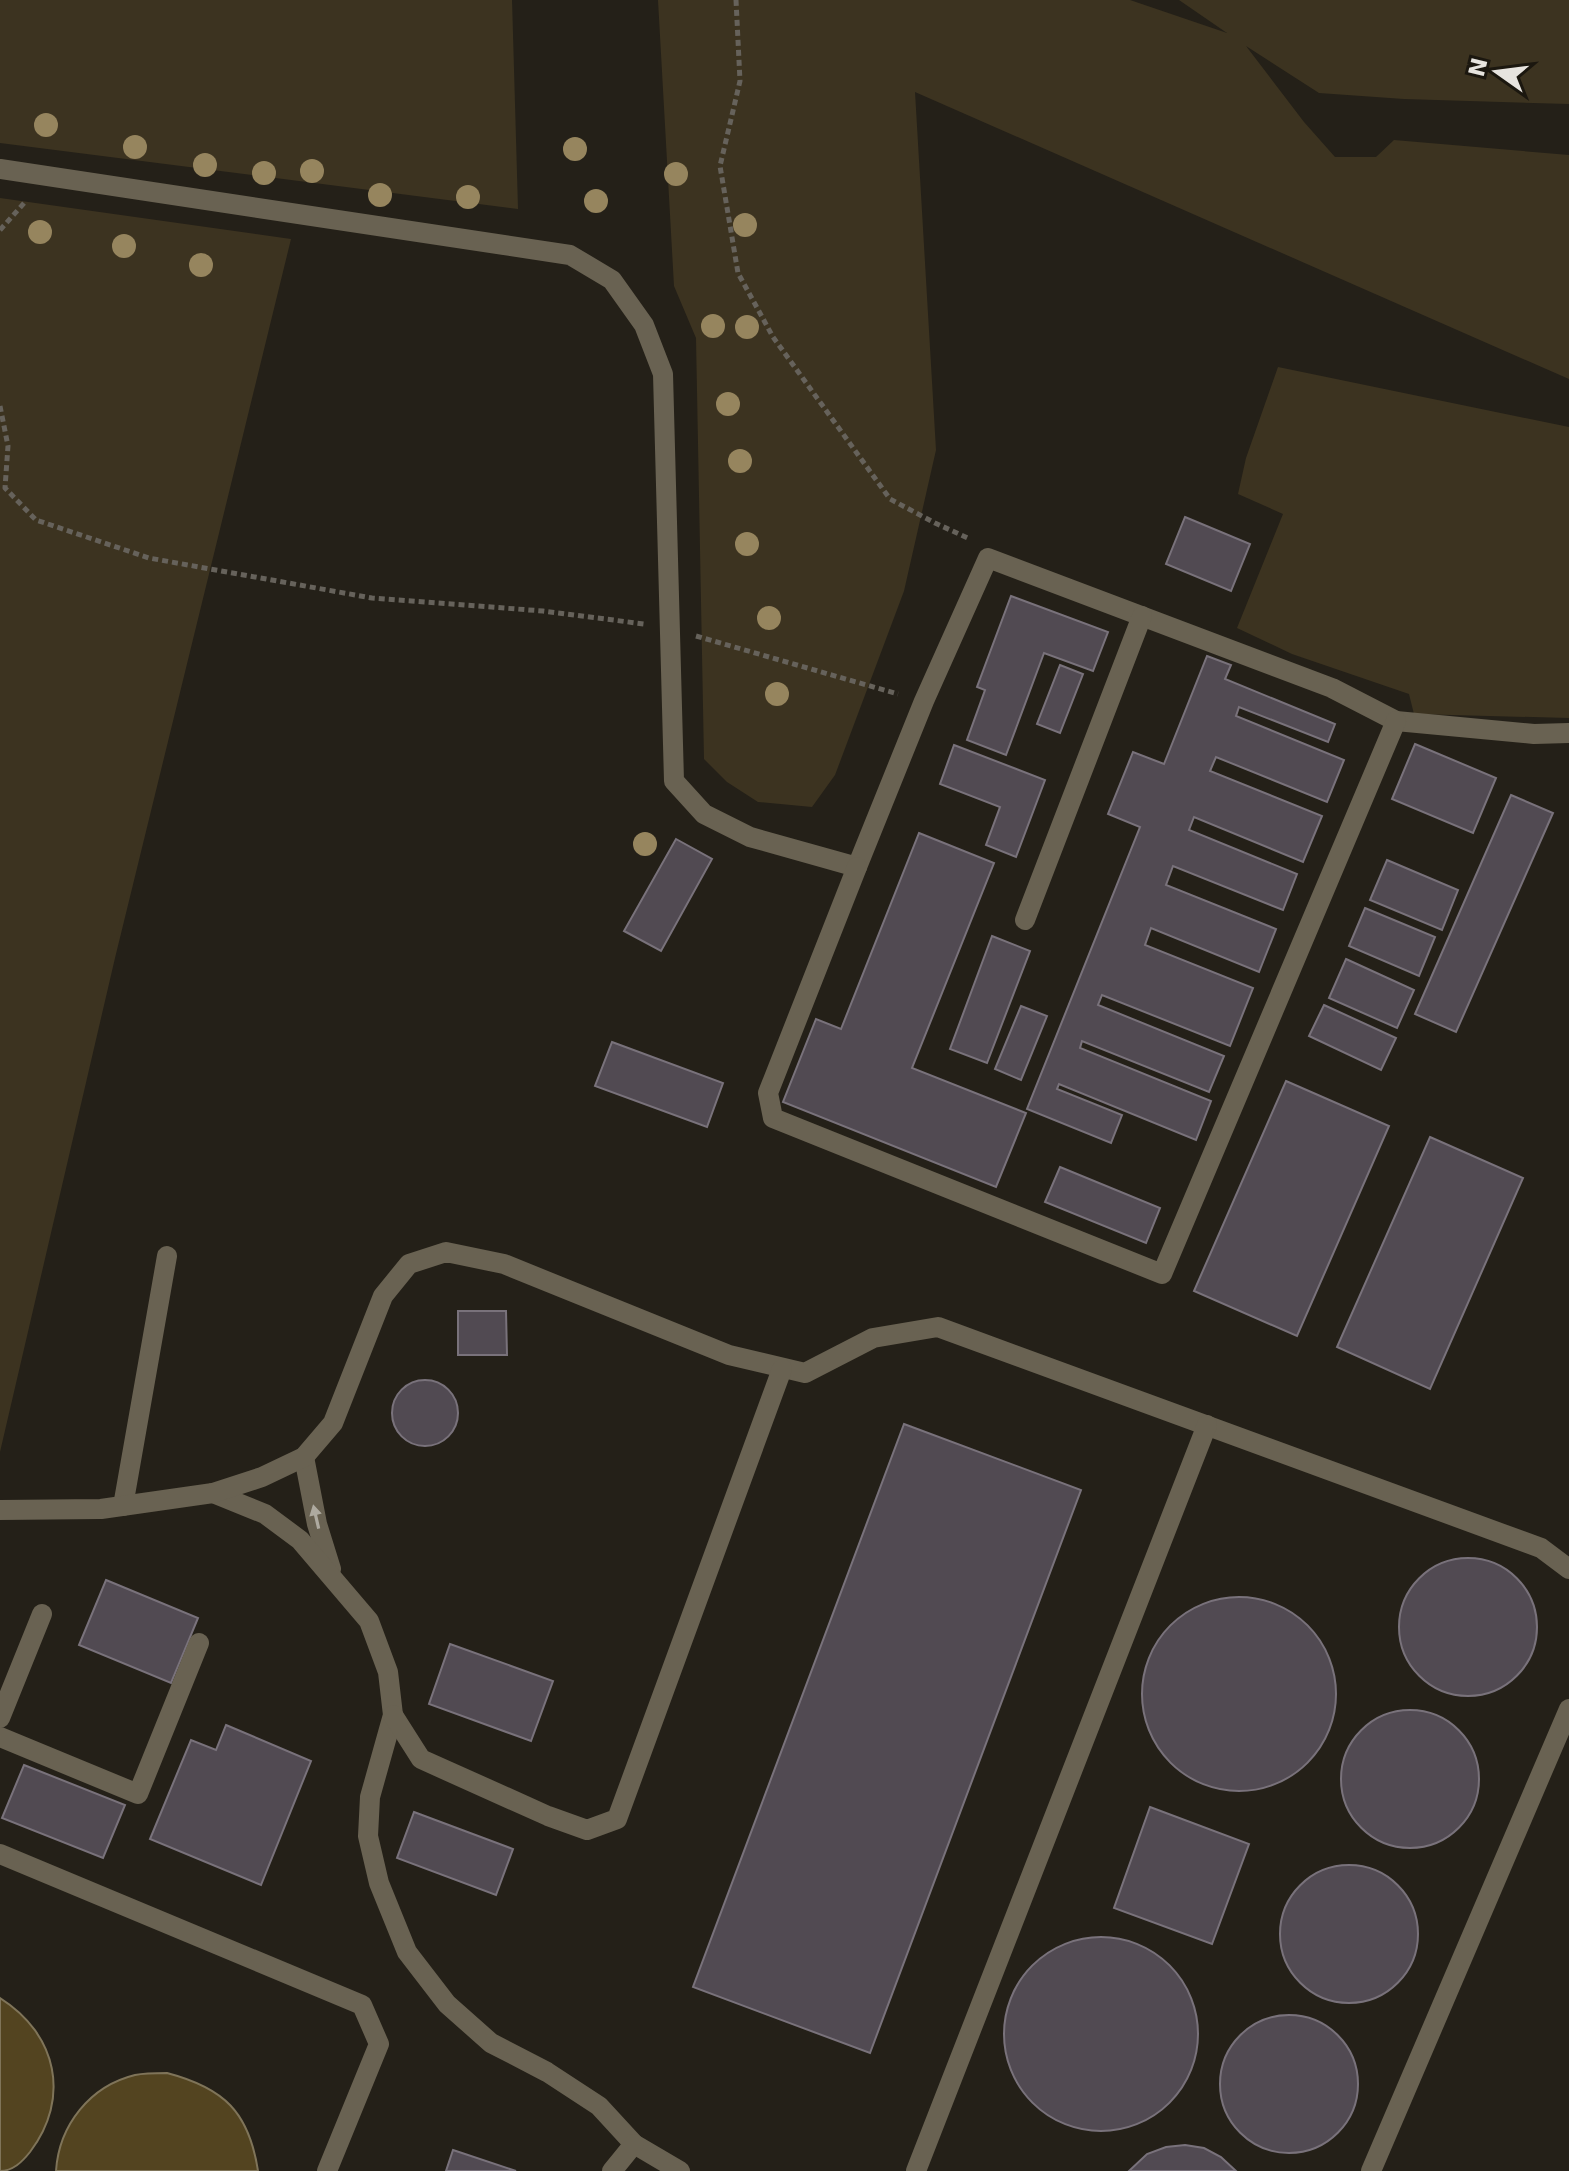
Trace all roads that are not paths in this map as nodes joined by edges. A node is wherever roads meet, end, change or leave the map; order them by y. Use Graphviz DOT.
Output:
graph roads {
  1 [pos="0,169"];
  2 [pos="1142,616"];
  3 [pos="1396,721"];
  4 [pos="1569,733"];
  5 [pos="857,867"];
  6 [pos="1025,920"];
  7 [pos="167,1256"];
  8 [pos="782,1369"];
  9 [pos="1207,1425"];
  10 [pos="304,1457"];
  11 [pos="213,1493"];
  12 [pos="123,1506"];
  13 [pos="0,1510"];
  14 [pos="1569,1569"];
  15 [pos="333,1576"];
  16 [pos="42,1614"];
  17 [pos="199,1643"];
  18 [pos="1569,1709"];
  19 [pos="393,1715"];
  20 [pos="0,1718"];
  21 [pos="0,1737"];
  22 [pos="0,1854"];
  23 [pos="634,2144"];
  24 [pos="327,2171"];
  25 [pos="612,2171"];
  26 [pos="680,2171"];
  27 [pos="916,2171"];
  28 [pos="1371,2171"];
  1 -- 5 [label="lane"];
  2 -- 3 [label="lane"];
  2 -- 5 [label="lane"];
  2 -- 6 [label="lane"];
  3 -- 4 [label="lane"];
  3 -- 5 [label="lane"];
  7 -- 12 [label="lane"];
  8 -- 9 [label="lane"];
  8 -- 10 [label="lane"];
  8 -- 19 [label="lane"];
  9 -- 14 [label="lane"];
  9 -- 27 [label="lane"];
  10 -- 11 [label="lane"];
  15 -- 10 [label="lane, one-way"];
  11 -- 12 [label="lane"];
  11 -- 15 [label="lane"];
  12 -- 13 [label="lane"];
  15 -- 19 [label="lane"];
  16 -- 20 [label="lane"];
  17 -- 21 [label="lane"];
  18 -- 28 [label="lane"];
  19 -- 23 [label="lane"];
  22 -- 24 [label="lane"];
  23 -- 25 [label="lane"];
  23 -- 26 [label="lane"];
}
